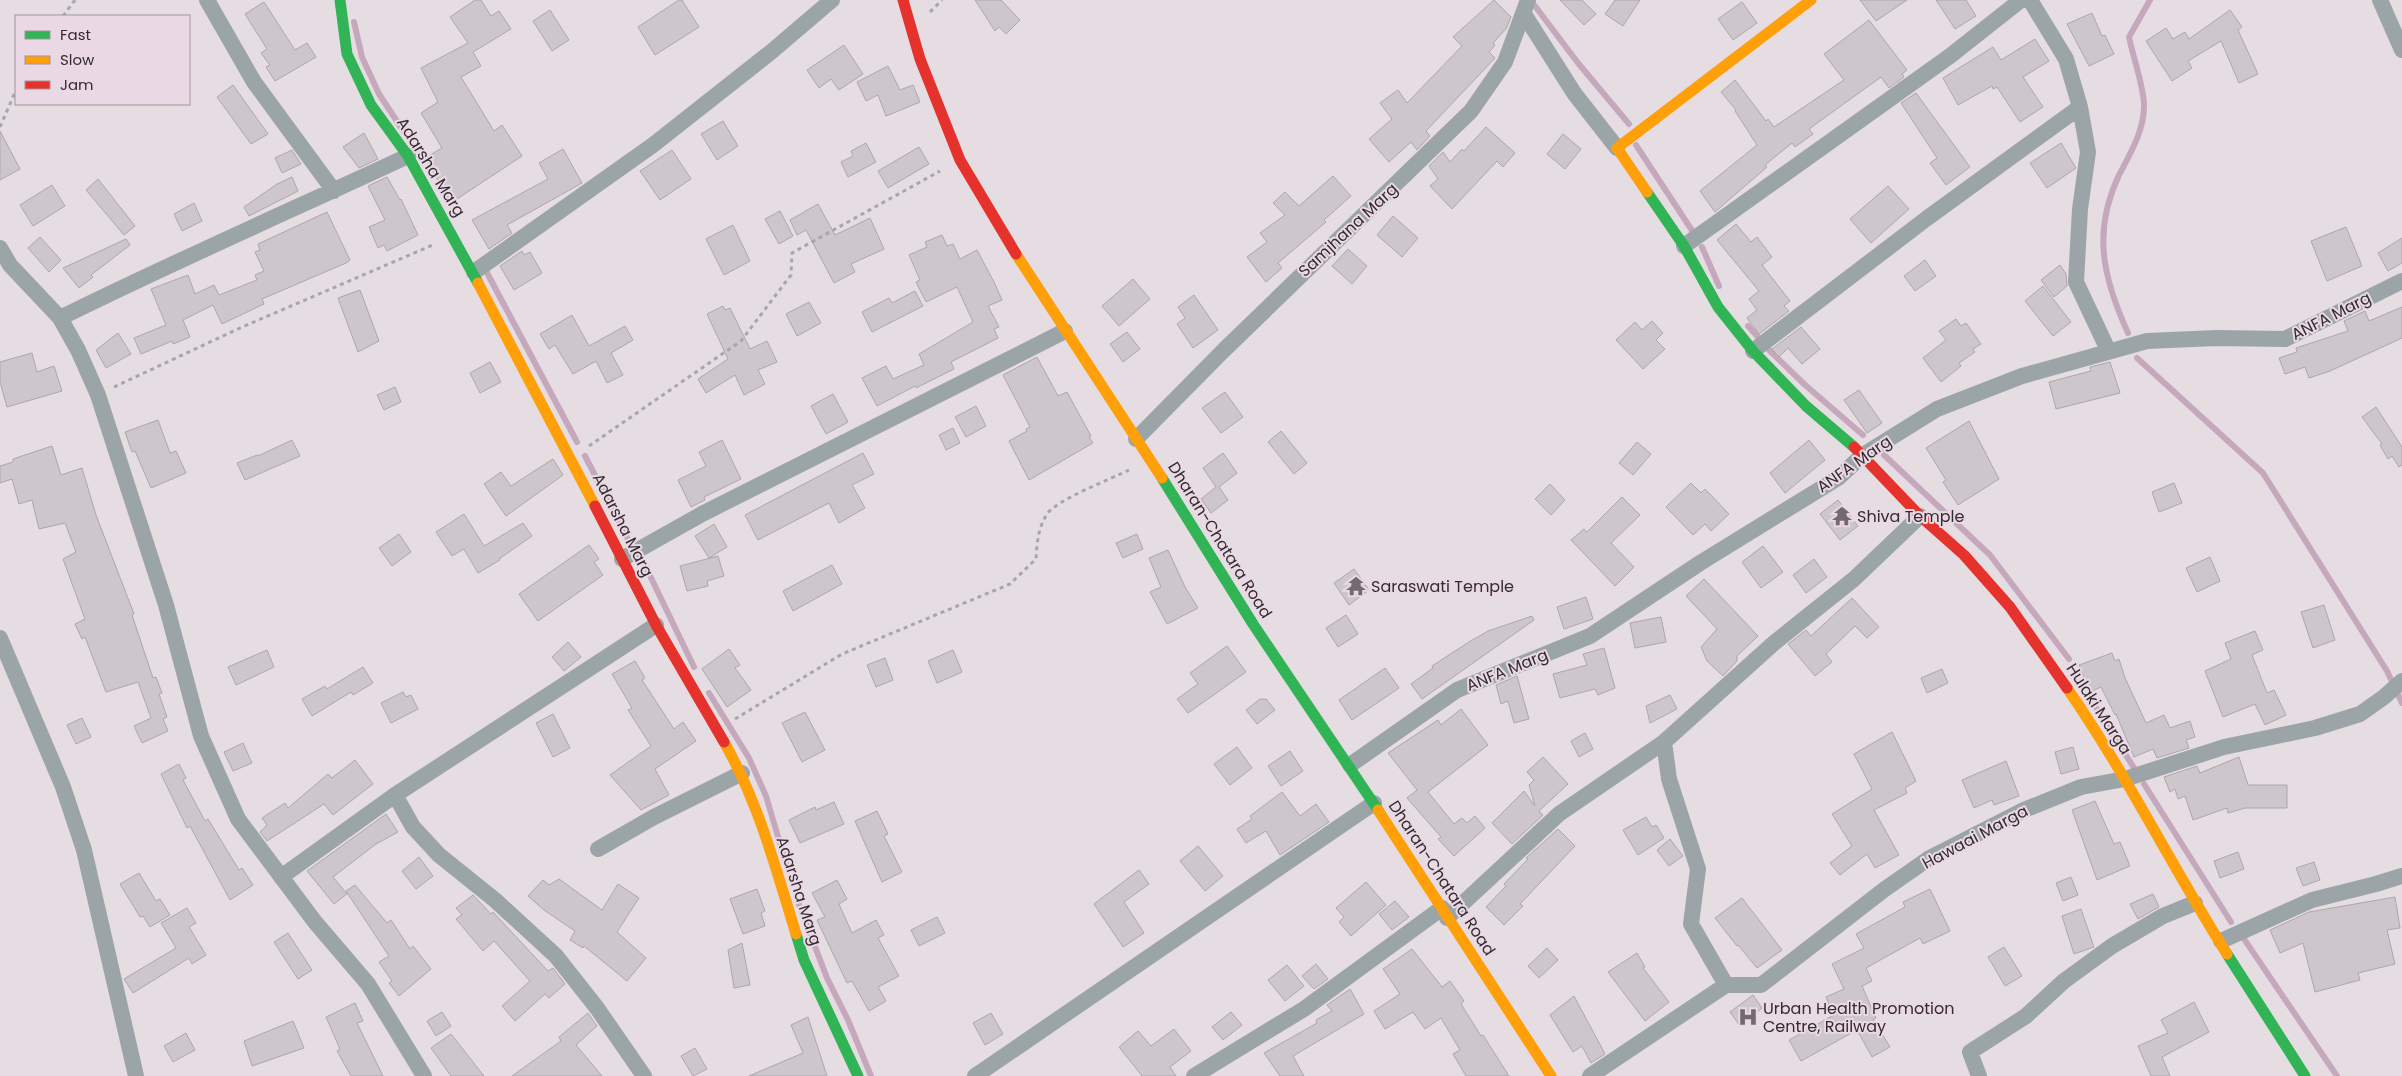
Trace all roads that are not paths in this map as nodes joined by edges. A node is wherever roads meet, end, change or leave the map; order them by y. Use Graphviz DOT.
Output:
graph roads {
  1 [pos="207,0"];
  2 [pos="340,0"];
  3 [pos="832,0"];
  4 [pos="903,0"];
  5 [pos="1811,0"];
  6 [pos="2021,0"];
  7 [pos="2030,0"];
  8 [pos="2380,0"];
  9 [pos="1526,7"];
  10 [pos="2402,50"];
  11 [pos="2080,107"];
  12 [pos="1617,148"];
  13 [pos="408,156"];
  14 [pos="334,191"];
  15 [pos="1684,246"];
  16 [pos="0,248"];
  17 [pos="474,272"];
  18 [pos="2402,281"];
  19 [pos="60,318"];
  20 [pos="1065,331"];
  21 [pos="2108,350"];
  22 [pos="1753,352"];
  23 [pos="1136,439"];
  24 [pos="1863,455"];
  25 [pos="1920,516"];
  26 [pos="622,559"];
  27 [pos="656,625"];
  28 [pos="0,638"];
  29 [pos="2402,681"];
  30 [pos="1664,742"];
  31 [pos="1350,765"];
  32 [pos="742,773"];
  33 [pos="2125,779"];
  34 [pos="395,795"];
  35 [pos="1374,803"];
  36 [pos="598,849"];
  37 [pos="2402,876"];
  38 [pos="280,877"];
  39 [pos="2195,903"];
  40 [pos="1444,913"];
  41 [pos="2221,941"];
  42 [pos="1726,985"];
  43 [pos="136,1076"];
  44 [pos="424,1076"];
  45 [pos="644,1076"];
  46 [pos="858,1076"];
  47 [pos="975,1076"];
  48 [pos="1194,1076"];
  49 [pos="1551,1076"];
  50 [pos="1590,1076"];
  51 [pos="1979,1076"];
  52 [pos="2305,1076"];
  1 -- 14 [label="street"];
  2 -- 13 [label="street, Adarsha Marg"];
  3 -- 17 [label="street"];
  4 -- 20 [label="street, Dharan-Chatara Road"];
  5 -- 12 [label="street"];
  6 -- 15 [label="street"];
  7 -- 11 [label="street"];
  8 -- 10 [label="street"];
  9 -- 12 [label="street"];
  9 -- 23 [label="street, Samjhana Marg"];
  11 -- 21 [label="street"];
  11 -- 22 [label="street"];
  12 -- 15 [label="street, Hulaki Marga"];
  13 -- 14 [label="street"];
  13 -- 17 [label="street, Adarsha Marg"];
  14 -- 19 [label="street"];
  15 -- 22 [label="street, Hulaki Marga"];
  16 -- 19 [label="street"];
  17 -- 26 [label="street, Adarsha Marg"];
  18 -- 21 [label="street, ANFA Marg"];
  19 -- 38 [label="street"];
  20 -- 23 [label="street, Dharan-Chatara Road"];
  20 -- 26 [label="street"];
  21 -- 24 [label="street, ANFA Marg"];
  22 -- 24 [label="street, Hulaki Marga"];
  23 -- 31 [label="street, Dharan-Chatara Road"];
  24 -- 25 [label="street, Hulaki Marga"];
  24 -- 31 [label="street, ANFA Marg"];
  25 -- 30 [label="street"];
  25 -- 33 [label="street, Hulaki Marga"];
  26 -- 27 [label="street, Adarsha Marg"];
  27 -- 32 [label="street, Adarsha Marg"];
  27 -- 34 [label="street"];
  28 -- 43 [label="street"];
  29 -- 33 [label="street, Hawaai Marga"];
  30 -- 40 [label="street"];
  30 -- 42 [label="street"];
  31 -- 35 [label="street, Dharan-Chatara Road"];
  32 -- 36 [label="street"];
  32 -- 46 [label="street, Adarsha Marg"];
  33 -- 39 [label="street, Hulaki Marga"];
  33 -- 42 [label="street, Hawaai Marga"];
  34 -- 38 [label="street"];
  34 -- 45 [label="street"];
  35 -- 40 [label="street, Dharan-Chatara Road"];
  35 -- 47 [label="street"];
  37 -- 41 [label="street"];
  38 -- 44 [label="street"];
  39 -- 41 [label="street, Hulaki Marga"];
  39 -- 51 [label="street"];
  40 -- 48 [label="street"];
  40 -- 49 [label="street, Dharan-Chatara Road"];
  41 -- 52 [label="street, Hulaki Marga"];
  42 -- 50 [label="street"];
}
